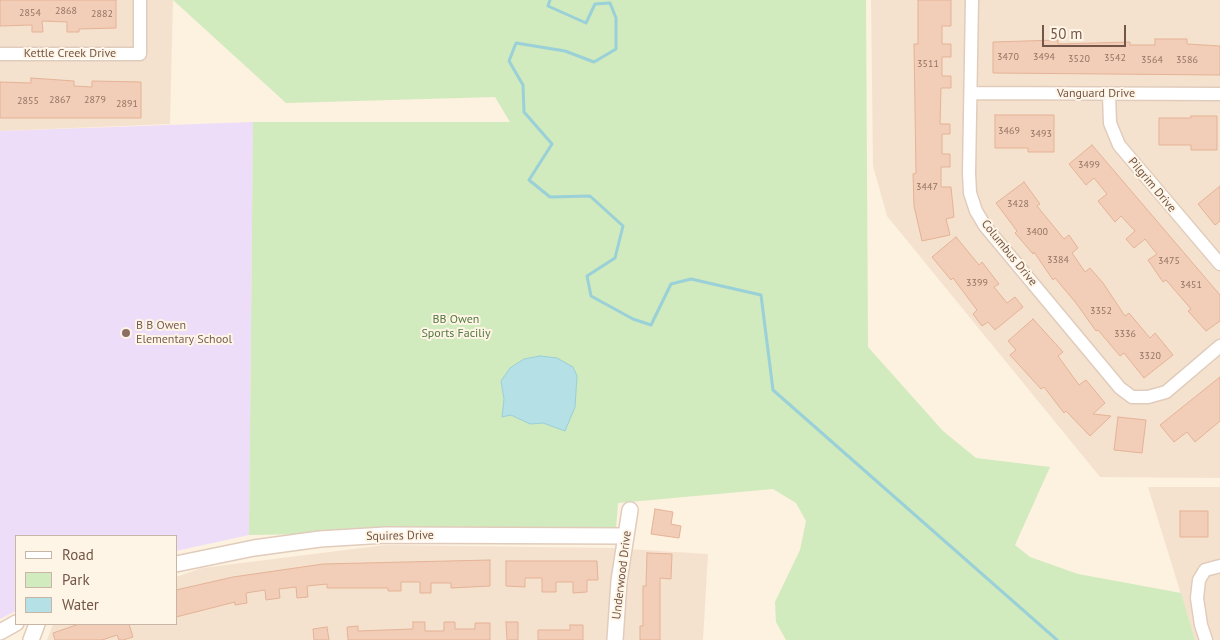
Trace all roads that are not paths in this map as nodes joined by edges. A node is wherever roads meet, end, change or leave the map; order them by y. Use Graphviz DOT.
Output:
graph roads {
  1 [pos="140,0"];
  2 [pos="972,0"];
  3 [pos="0,54"];
  4 [pos="971,93"];
  5 [pos="1109,94"];
  6 [pos="1220,94"];
  7 [pos="1220,264"];
  8 [pos="1220,346"];
  9 [pos="630,510"];
  10 [pos="626,536"];
  11 [pos="178,564"];
  12 [pos="1220,566"];
  13 [pos="15,624"];
  14 [pos="37,625"];
  15 [pos="0,632"];
  16 [pos="32,640"];
  17 [pos="615,640"];
  18 [pos="1206,640"];
  1 -- 3 [label="street, Kettle Creek Drive"];
  2 -- 4 [label="street, Columbus Drive"];
  4 -- 5 [label="street, Vanguard Drive"];
  4 -- 8 [label="street, Columbus Drive"];
  5 -- 6 [label="street, Vanguard Drive"];
  5 -- 7 [label="street, Pilgrim Drive"];
  9 -- 10 [label="street, Underwood Drive"];
  10 -- 11 [label="street, Squires Drive"];
  10 -- 17 [label="street, Underwood Drive"];
  12 -- 18 [label="street"];
  13 -- 15 [label="street"];
  14 -- 16 [label="street"];
}
